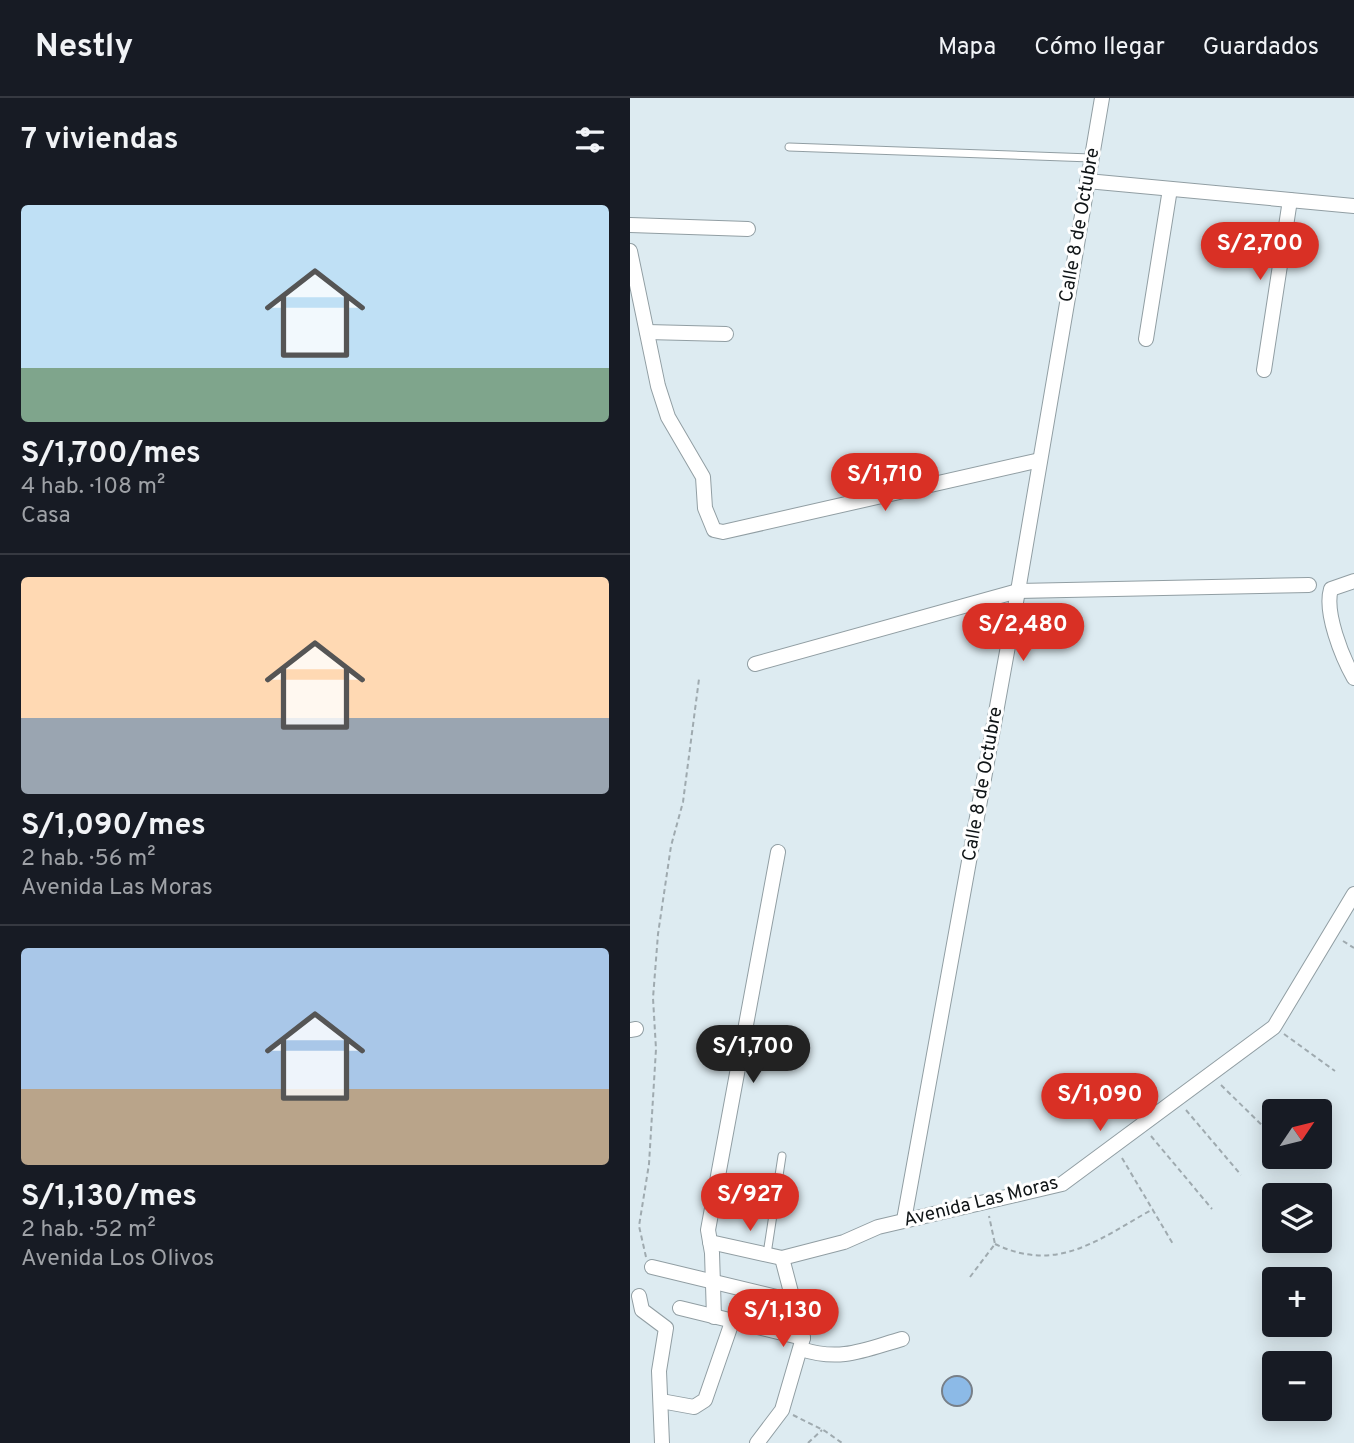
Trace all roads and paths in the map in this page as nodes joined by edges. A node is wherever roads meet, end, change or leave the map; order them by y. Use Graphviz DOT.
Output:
graph roads {
  1 [pos="1102,98"];
  2 [pos="789,147"];
  3 [pos="1091,159"];
  4 [pos="1087,181"];
  5 [pos="1170,189"];
  6 [pos="1290,200"];
  7 [pos="1354,206"];
  8 [pos="630,225"];
  9 [pos="748,229"];
  10 [pos="630,251"];
  11 [pos="647,332"];
  12 [pos="726,334"];
  13 [pos="1146,339"];
  14 [pos="1264,370"];
  15 [pos="1040,460"];
  16 [pos="1354,581"];
  17 [pos="1309,585"];
  18 [pos="1018,591"];
  19 [pos="755,664"];
  20 [pos="1354,678"];
  21 [pos="699,679"];
  22 [pos="778,852"];
  23 [pos="1354,894"];
  24 [pos="1274,1027"];
  25 [pos="1335,1071"];
  26 [pos="1210,1074"];
  27 [pos="1176,1099"];
  28 [pos="1142,1124"];
  29 [pos="1262,1126"];
  30 [pos="1114,1145"];
  31 [pos="782,1156"];
  32 [pos="1241,1175"];
  33 [pos="985,1202"];
  34 [pos="1153,1209"];
  35 [pos="1212,1209"];
  36 [pos="904,1220"];
  37 [pos="710,1242"];
  38 [pos="995,1244"];
  39 [pos="1173,1244"];
  40 [pos="774,1256"];
  41 [pos="648,1268"];
  42 [pos="970,1277"];
  43 [pos="712,1281"];
  44 [pos="639,1296"];
  45 [pos="793,1301"];
  46 [pos="680,1308"];
  47 [pos="714,1317"];
  48 [pos="732,1322"];
  49 [pos="902,1339"];
  50 [pos="802,1343"];
  51 [pos="661,1401"];
  52 [pos="782,1410"];
  53 [pos="823,1430"];
  54 [pos="662,1443"];
  55 [pos="757,1443"];
  56 [pos="808,1443"];
  57 [pos="842,1443"];
  1 -- 3 [label="street, Calle 8 de Octubre"];
  2 -- 3 [label="lane"];
  3 -- 4 [label="street, Calle 8 de Octubre"];
  4 -- 5 [label="street"];
  4 -- 15 [label="street, Calle 8 de Octubre"];
  5 -- 6 [label="street"];
  5 -- 13 [label="street"];
  6 -- 7 [label="street"];
  6 -- 14 [label="street"];
  8 -- 9 [label="street"];
  10 -- 11 [label="street"];
  11 -- 12 [label="street"];
  11 -- 15 [label="street"];
  15 -- 18 [label="street, Calle 8 de Octubre"];
  16 -- 20 [label="street"];
  17 -- 18 [label="street"];
  18 -- 19 [label="street"];
  18 -- 36 [label="street, Calle 8 de Octubre"];
  21 -- 41 [label="path"];
  22 -- 37 [label="street"];
  23 -- 24 [label="street, Avenida Las Moras"];
  24 -- 25 [label="path"];
  24 -- 26 [label="street, Avenida Las Moras"];
  26 -- 27 [label="street, Avenida Las Moras"];
  26 -- 29 [label="path"];
  27 -- 28 [label="street, Avenida Las Moras"];
  27 -- 32 [label="path"];
  28 -- 30 [label="street, Avenida Las Moras"];
  28 -- 35 [label="path"];
  30 -- 33 [label="street, Avenida Las Moras"];
  30 -- 34 [label="path"];
  31 -- 40 [label="lane"];
  33 -- 36 [label="street, Avenida Las Moras"];
  33 -- 38 [label="path"];
  34 -- 38 [label="path"];
  34 -- 39 [label="path"];
  36 -- 40 [label="street, Avenida Las Moras"];
  37 -- 40 [label="street"];
  37 -- 43 [label="street"];
  38 -- 42 [label="path"];
  40 -- 45 [label="street"];
  41 -- 43 [label="street"];
  43 -- 45 [label="street"];
  43 -- 47 [label="street"];
  44 -- 51 [label="street"];
  45 -- 50 [label="street"];
  46 -- 47 [label="street"];
  47 -- 48 [label="street"];
  48 -- 50 [label="street"];
  48 -- 51 [label="street"];
  49 -- 50 [label="street"];
  50 -- 52 [label="street"];
  51 -- 54 [label="street"];
  52 -- 53 [label="path"];
  52 -- 55 [label="street"];
  53 -- 56 [label="path"];
  53 -- 57 [label="path"];
}
